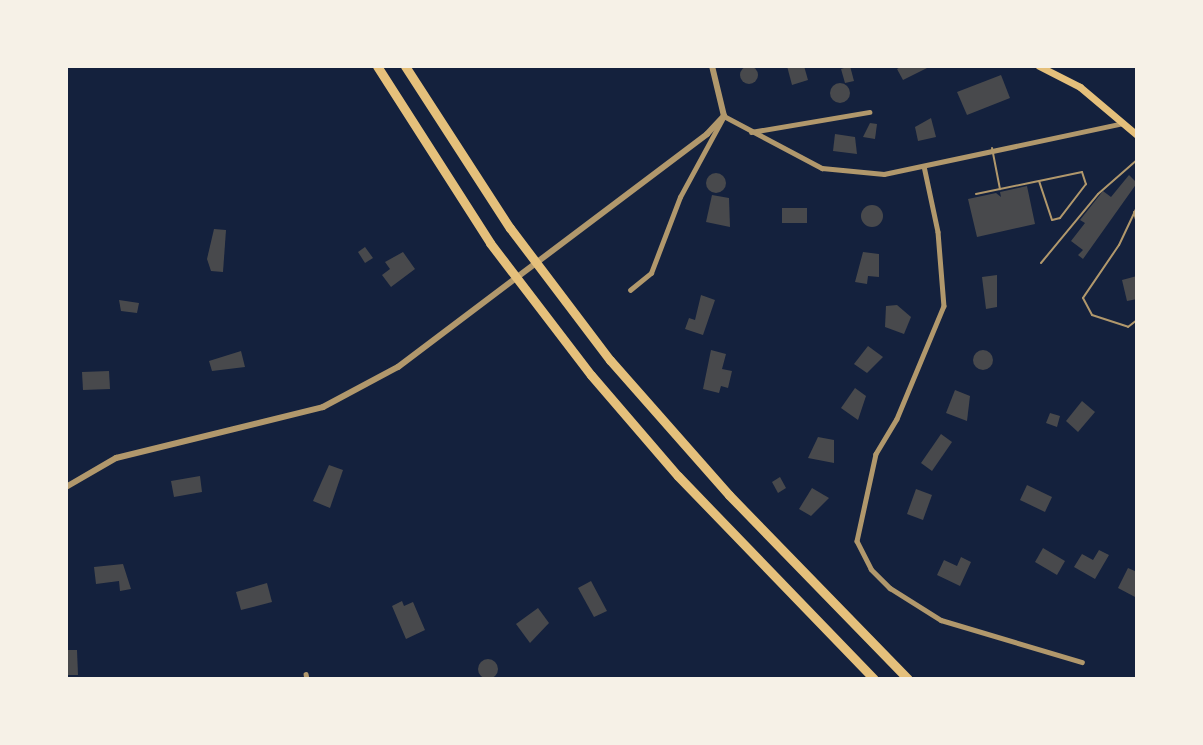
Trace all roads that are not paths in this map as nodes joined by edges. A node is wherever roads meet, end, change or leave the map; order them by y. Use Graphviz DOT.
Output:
graph roads {
  1 [pos="377,66"];
  2 [pos="405,66"];
  3 [pos="712,66"];
  4 [pos="1039,66"];
  5 [pos="869,112"];
  6 [pos="724,116"];
  7 [pos="1124,123"];
  8 [pos="751,132"];
  9 [pos="1137,135"];
  10 [pos="992,148"];
  11 [pos="1137,160"];
  12 [pos="924,166"];
  13 [pos="1039,181"];
  14 [pos="1000,189"];
  15 [pos="976,194"];
  16 [pos="1137,207"];
  17 [pos="1134,212"];
  18 [pos="1137,224"];
  19 [pos="1041,263"];
  20 [pos="630,290"];
  21 [pos="1137,320"];
  22 [pos="66,487"];
  23 [pos="1082,662"];
  24 [pos="874,679"];
  25 [pos="908,679"];
  1 -- 24 [label="highway"];
  2 -- 25 [label="highway"];
  3 -- 6 [label="street"];
  4 -- 7 [label="main road"];
  5 -- 8 [label="street"];
  6 -- 8 [label="street"];
  6 -- 20 [label="street"];
  6 -- 22 [label="street"];
  7 -- 9 [label="main road"];
  7 -- 10 [label="street"];
  8 -- 12 [label="street"];
  10 -- 12 [label="street"];
  10 -- 14 [label="lane"];
  11 -- 19 [label="lane"];
  12 -- 23 [label="street"];
  13 -- 13 [label="lane"];
  13 -- 14 [label="lane"];
  14 -- 15 [label="lane"];
  16 -- 17 [label="lane"];
  17 -- 18 [label="lane"];
  17 -- 21 [label="lane"];
}
